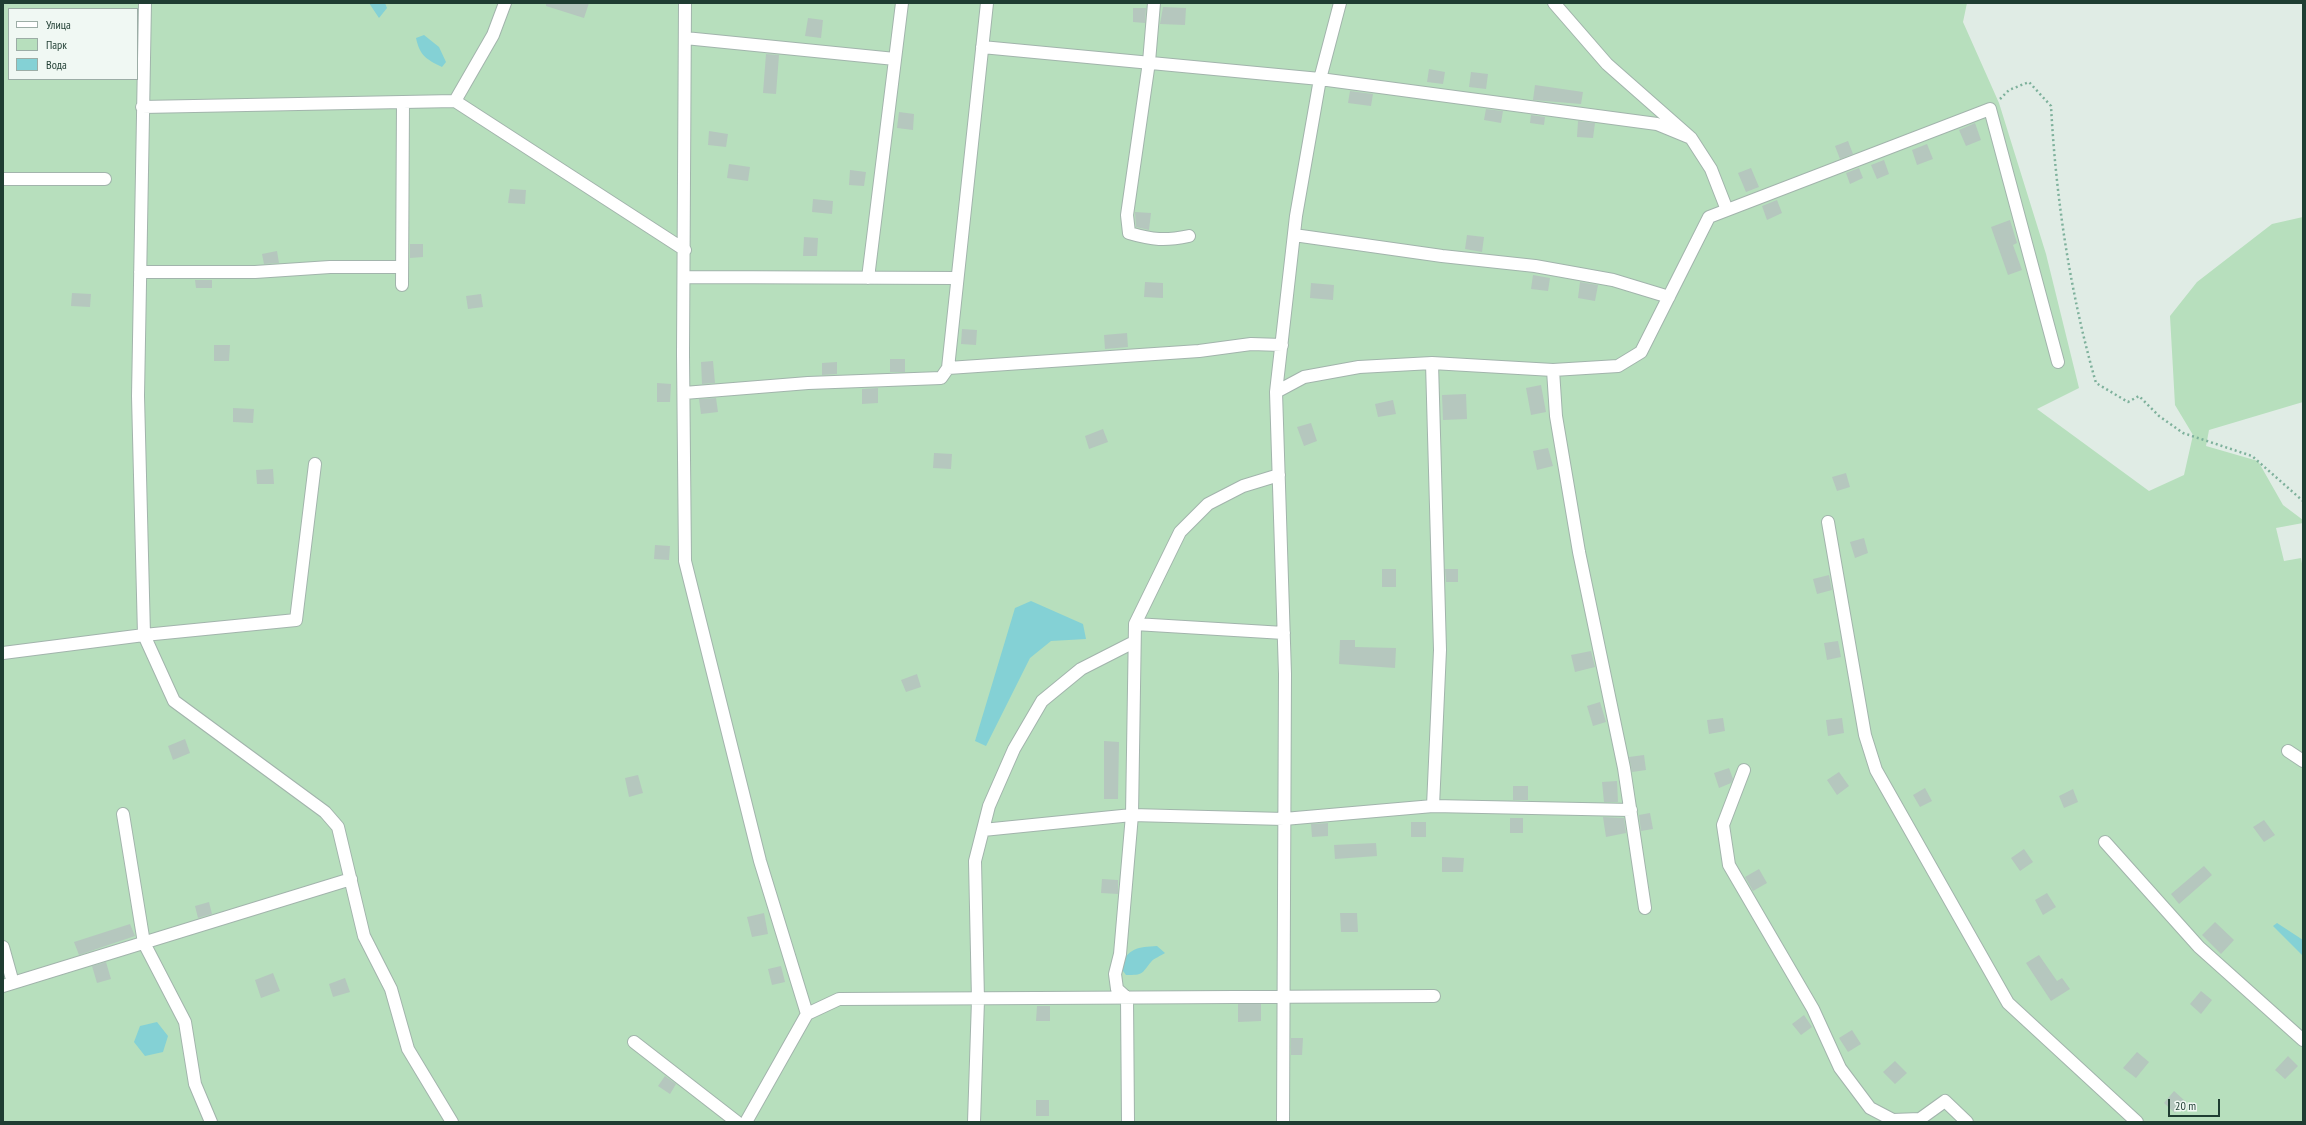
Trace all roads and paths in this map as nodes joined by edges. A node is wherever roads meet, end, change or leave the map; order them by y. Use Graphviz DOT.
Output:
graph roads {
  1 [pos="145,3"];
  2 [pos="505,3"];
  3 [pos="685,3"];
  4 [pos="902,3"];
  5 [pos="987,3"];
  6 [pos="1154,3"];
  7 [pos="1340,3"];
  8 [pos="1554,3"];
  9 [pos="685,38"];
  10 [pos="982,47"];
  11 [pos="895,59"];
  12 [pos="1149,62"];
  13 [pos="1320,78"];
  14 [pos="455,100"];
  15 [pos="403,102"];
  16 [pos="142,107"];
  17 [pos="1990,109"];
  18 [pos="1691,138"];
  19 [pos="3,179"];
  20 [pos="105,179"];
  21 [pos="1727,210"];
  22 [pos="1294,235"];
  23 [pos="1189,236"];
  24 [pos="685,250"];
  25 [pos="402,267"];
  26 [pos="140,272"];
  27 [pos="685,277"];
  28 [pos="868,278"];
  29 [pos="956,278"];
  30 [pos="402,285"];
  31 [pos="1669,297"];
  32 [pos="1282,345"];
  33 [pos="1432,362"];
  34 [pos="2058,362"];
  35 [pos="948,368"];
  36 [pos="1554,370"];
  37 [pos="1276,392"];
  38 [pos="684,393"];
  39 [pos="315,464"];
  40 [pos="1279,475"];
  41 [pos="2303,501"];
  42 [pos="1828,522"];
  43 [pos="1135,624"];
  44 [pos="1284,633"];
  45 [pos="144,635"];
  46 [pos="1134,642"];
  47 [pos="3,653"];
  48 [pos="2288,751"];
  49 [pos="2303,761"];
  50 [pos="1744,770"];
  51 [pos="1433,806"];
  52 [pos="1631,810"];
  53 [pos="123,814"];
  54 [pos="1132,815"];
  55 [pos="1284,819"];
  56 [pos="983,830"];
  57 [pos="2105,842"];
  58 [pos="351,879"];
  59 [pos="1645,908"];
  60 [pos="144,943"];
  61 [pos="3,947"];
  62 [pos="8,985"];
  63 [pos="1283,996"];
  64 [pos="1434,996"];
  65 [pos="1127,998"];
  66 [pos="978,1000"];
  67 [pos="807,1014"];
  68 [pos="2303,1040"];
  69 [pos="634,1042"];
  70 [pos="211,1122"];
  71 [pos="452,1122"];
  72 [pos="737,1122"];
  73 [pos="746,1122"];
  74 [pos="974,1122"];
  75 [pos="1128,1122"];
  76 [pos="1282,1122"];
  77 [pos="1967,1122"];
  78 [pos="2137,1122"];
  1 -- 16 [label="street"];
  2 -- 14 [label="street"];
  3 -- 9 [label="street"];
  4 -- 11 [label="street"];
  5 -- 10 [label="street"];
  6 -- 12 [label="street"];
  7 -- 13 [label="street"];
  8 -- 18 [label="street"];
  9 -- 11 [label="street"];
  9 -- 24 [label="street"];
  10 -- 12 [label="street"];
  10 -- 29 [label="street"];
  11 -- 28 [label="street"];
  12 -- 13 [label="street"];
  12 -- 23 [label="street"];
  13 -- 18 [label="street"];
  13 -- 22 [label="street"];
  14 -- 15 [label="street"];
  14 -- 24 [label="street"];
  15 -- 16 [label="street"];
  15 -- 25 [label="street"];
  16 -- 26 [label="street"];
  17 -- 21 [label="street"];
  17 -- 34 [label="street"];
  17 -- 41 [label="path"];
  18 -- 21 [label="street"];
  19 -- 20 [label="street"];
  21 -- 31 [label="street"];
  22 -- 31 [label="street"];
  22 -- 32 [label="street"];
  24 -- 27 [label="street"];
  25 -- 26 [label="street"];
  25 -- 30 [label="street"];
  26 -- 45 [label="street"];
  27 -- 28 [label="street"];
  27 -- 38 [label="street"];
  28 -- 29 [label="street"];
  29 -- 35 [label="street"];
  31 -- 36 [label="street"];
  32 -- 35 [label="street"];
  32 -- 37 [label="street"];
  33 -- 36 [label="street"];
  33 -- 37 [label="street"];
  33 -- 51 [label="street"];
  35 -- 38 [label="street"];
  36 -- 52 [label="street"];
  37 -- 40 [label="street"];
  38 -- 67 [label="street"];
  39 -- 45 [label="street"];
  40 -- 43 [label="street"];
  40 -- 44 [label="street"];
  42 -- 78 [label="street"];
  43 -- 44 [label="street"];
  43 -- 46 [label="street"];
  44 -- 55 [label="street"];
  45 -- 47 [label="street"];
  45 -- 58 [label="street"];
  46 -- 54 [label="street"];
  46 -- 56 [label="street"];
  48 -- 49 [label="street"];
  50 -- 77 [label="street"];
  51 -- 52 [label="street"];
  51 -- 55 [label="street"];
  52 -- 59 [label="street"];
  53 -- 60 [label="street"];
  54 -- 55 [label="street"];
  54 -- 56 [label="street"];
  54 -- 65 [label="street"];
  55 -- 63 [label="street"];
  56 -- 66 [label="street"];
  57 -- 68 [label="street"];
  58 -- 60 [label="street"];
  58 -- 71 [label="street"];
  60 -- 62 [label="street"];
  60 -- 70 [label="street"];
  61 -- 62 [label="street"];
  63 -- 64 [label="street"];
  63 -- 65 [label="street"];
  63 -- 76 [label="street"];
  65 -- 66 [label="street"];
  65 -- 75 [label="street"];
  66 -- 67 [label="street"];
  66 -- 74 [label="street"];
  67 -- 73 [label="street"];
  69 -- 72 [label="street"];
}
